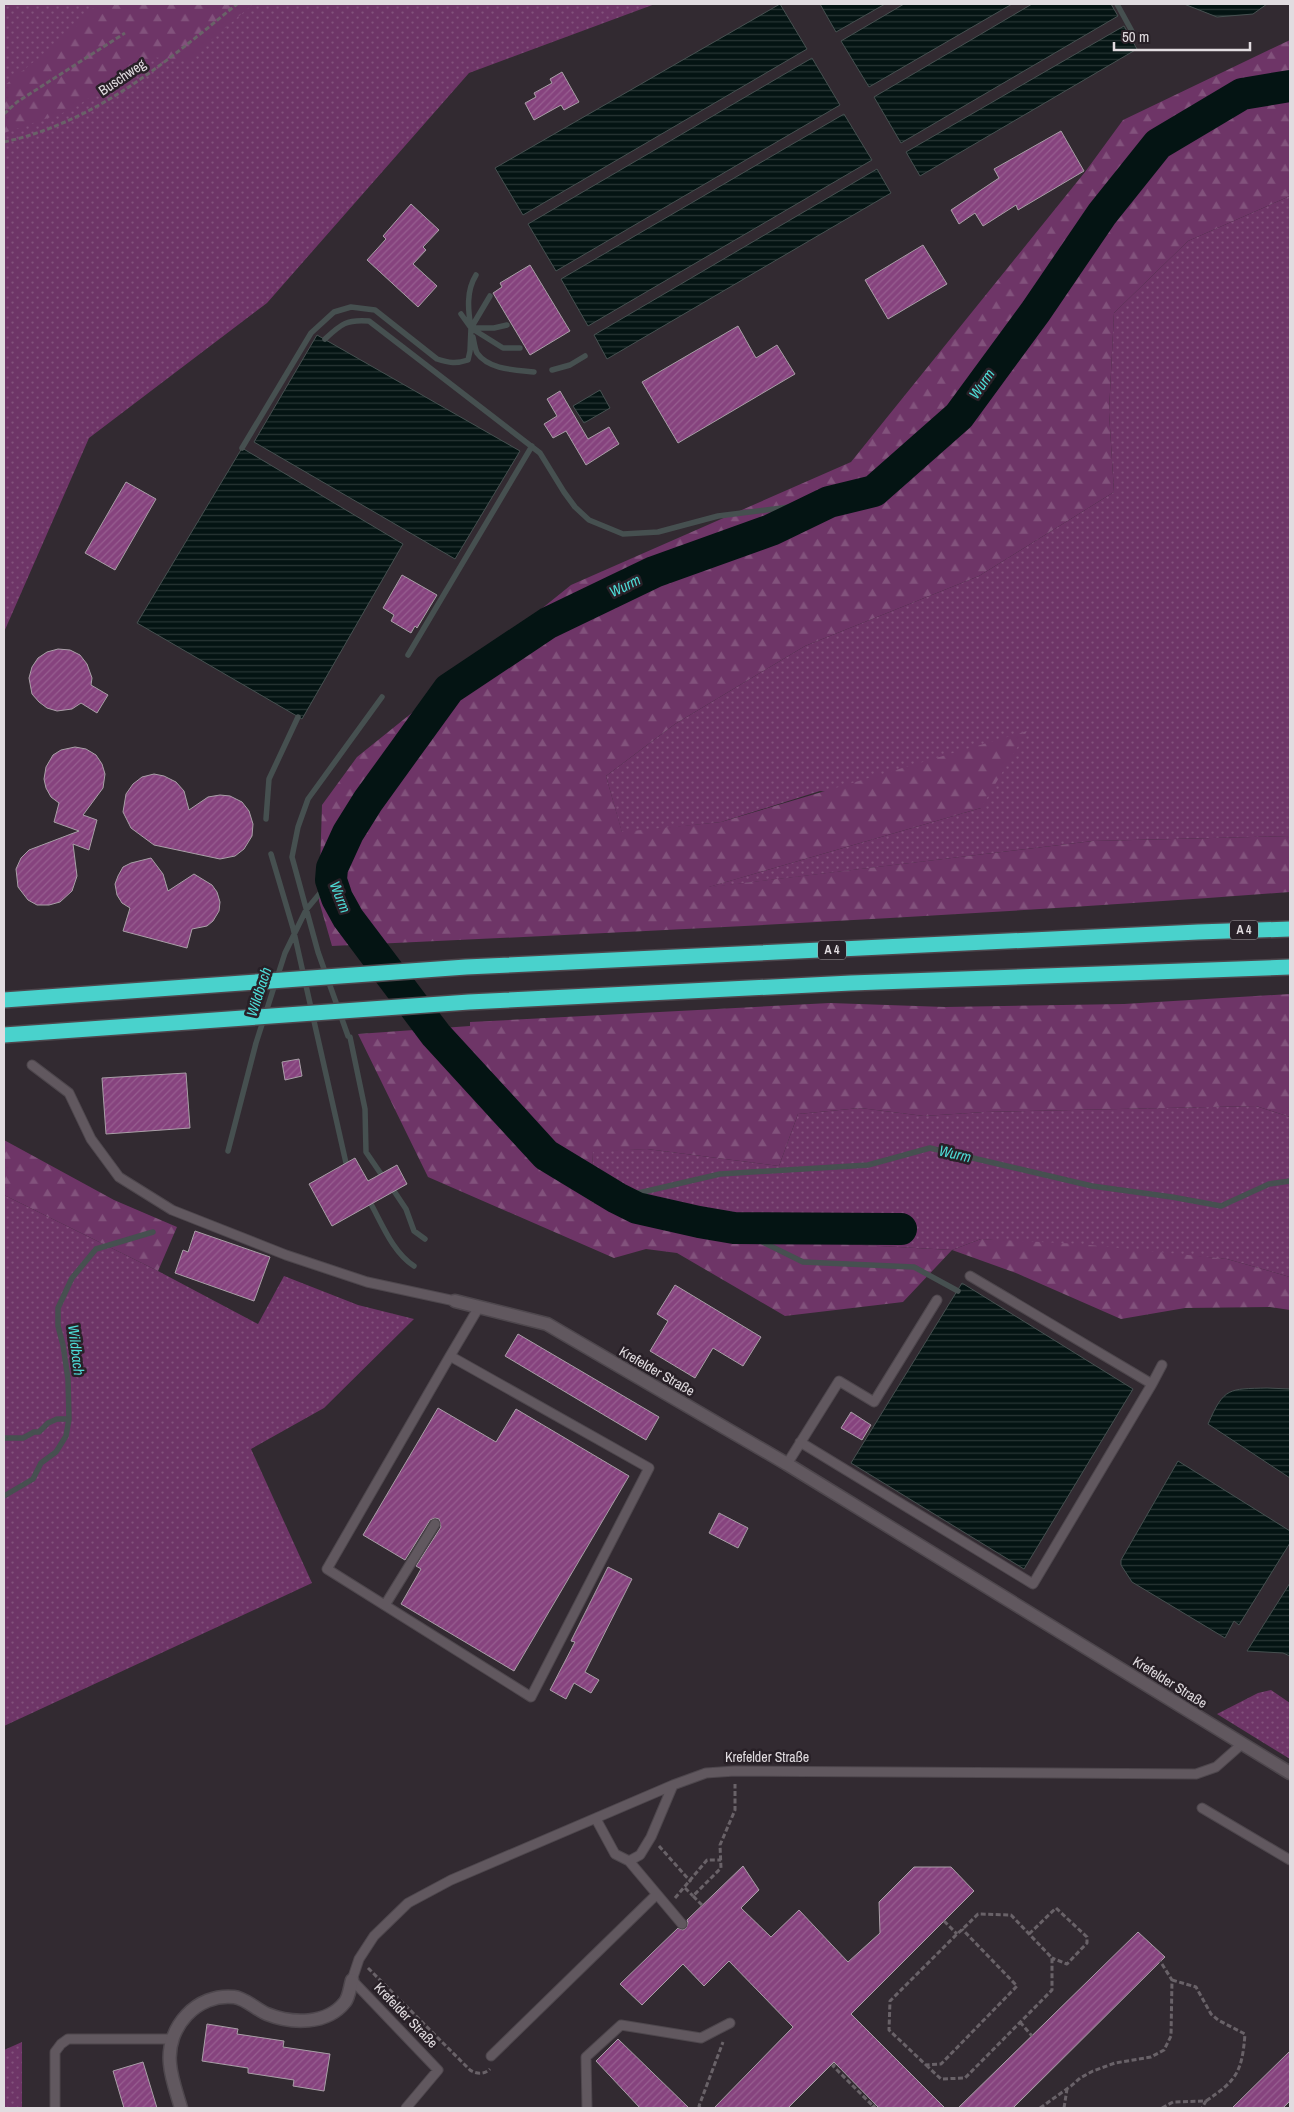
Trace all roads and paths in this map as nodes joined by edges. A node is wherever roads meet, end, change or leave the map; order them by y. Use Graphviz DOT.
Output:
graph roads {
  1 [pos="237,4"];
  2 [pos="125,33"];
  3 [pos="4,114"];
  4 [pos="4,142"];
  5 [pos="1290,929"];
  6 [pos="1290,967"];
  7 [pos="4,1000"];
  8 [pos="4,1035"];
  9 [pos="32,1065"];
  10 [pos="970,1276"];
  11 [pos="937,1300"];
  12 [pos="455,1301"];
  13 [pos="479,1307"];
  14 [pos="450,1356"];
  15 [pos="1162,1365"];
  16 [pos="1152,1384"];
  17 [pos="800,1442"];
  18 [pos="786,1464"];
  19 [pos="435,1524"];
  20 [pos="385,1605"];
  21 [pos="1242,1744"];
  22 [pos="735,1771"];
  23 [pos="1290,1773"];
  24 [pos="673,1785"];
  25 [pos="1202,1808"];
  26 [pos="596,1819"];
  27 [pos="651,1836"];
  28 [pos="721,1860"];
  29 [pos="1290,1860"];
  30 [pos="629,1862"];
  31 [pos="691,1882"];
  32 [pos="685,1888"];
  33 [pos="656,1895"];
  34 [pos="693,1896"];
  35 [pos="702,1905"];
  36 [pos="667,1907"];
  37 [pos="944,1921"];
  38 [pos="682,1924"];
  39 [pos="962,1929"];
  40 [pos="957,1934"];
  41 [pos="1029,1934"];
  42 [pos="1052,1958"];
  43 [pos="359,1959"];
  44 [pos="1160,1962"];
  45 [pos="352,1980"];
  46 [pos="1172,1980"];
  47 [pos="1020,2022"];
  48 [pos="730,2023"];
  49 [pos="1032,2036"];
  50 [pos="173,2039"];
  51 [pos="491,2056"];
  52 [pos="836,2064"];
  53 [pos="926,2065"];
  54 [pos="493,2066"];
  55 [pos="1068,2089"];
  56 [pos="1206,2101"];
  57 [pos="874,2107"];
  58 [pos="55,2108"];
  59 [pos="181,2108"];
  60 [pos="406,2108"];
  61 [pos="587,2108"];
  62 [pos="700,2108"];
  63 [pos="1040,2108"];
  64 [pos="1064,2108"];
  65 [pos="1162,2108"];
  66 [pos="1202,2108"];
  1 -- 4 [label="path, Buschweg"];
  2 -- 3 [label="path"];
  5 -- 7 [label="highway, A 4"];
  6 -- 8 [label="highway"];
  9 -- 12 [label="lane"];
  10 -- 16 [label="lane"];
  11 -- 17 [label="lane"];
  12 -- 13 [label="street, Krefelder Straße"];
  13 -- 14 [label="lane"];
  13 -- 18 [label="street, Krefelder Straße"];
  14 -- 20 [label="lane"];
  14 -- 20 [label="lane"];
  15 -- 16 [label="lane"];
  16 -- 17 [label="lane"];
  17 -- 18 [label="lane"];
  18 -- 21 [label="street, Krefelder Straße"];
  19 -- 20 [label="lane"];
  21 -- 22 [label="lane, Krefelder Straße"];
  21 -- 23 [label="street, Krefelder Straße"];
  22 -- 24 [label="lane, Krefelder Straße"];
  22 -- 28 [label="path"];
  24 -- 26 [label="lane, Krefelder Straße"];
  24 -- 27 [label="lane"];
  25 -- 29 [label="lane"];
  26 -- 30 [label="lane"];
  26 -- 43 [label="lane, Krefelder Straße"];
  27 -- 30 [label="lane"];
  27 -- 31 [label="path"];
  28 -- 31 [label="path"];
  28 -- 34 [label="path"];
  30 -- 33 [label="lane"];
  31 -- 32 [label="path"];
  32 -- 34 [label="path"];
  32 -- 36 [label="path"];
  33 -- 36 [label="lane"];
  33 -- 51 [label="lane"];
  34 -- 35 [label="path"];
  36 -- 38 [label="lane"];
  37 -- 40 [label="path"];
  39 -- 40 [label="path"];
  39 -- 41 [label="path"];
  39 -- 53 [label="path"];
  40 -- 53 [label="path"];
  41 -- 42 [label="path"];
  41 -- 42 [label="path"];
  42 -- 47 [label="path"];
  43 -- 45 [label="lane, Krefelder Straße"];
  43 -- 54 [label="path"];
  44 -- 46 [label="path"];
  45 -- 50 [label="street, Krefelder Straße"];
  45 -- 60 [label="lane, Krefelder Straße"];
  46 -- 55 [label="path"];
  46 -- 56 [label="path"];
  47 -- 49 [label="path"];
  47 -- 53 [label="path"];
  48 -- 61 [label="lane"];
  48 -- 62 [label="path"];
  50 -- 58 [label="lane"];
  50 -- 59 [label="street, Krefelder Straße"];
  52 -- 57 [label="path"];
  55 -- 63 [label="path"];
  55 -- 64 [label="path"];
  56 -- 65 [label="path"];
  56 -- 66 [label="path"];
}
